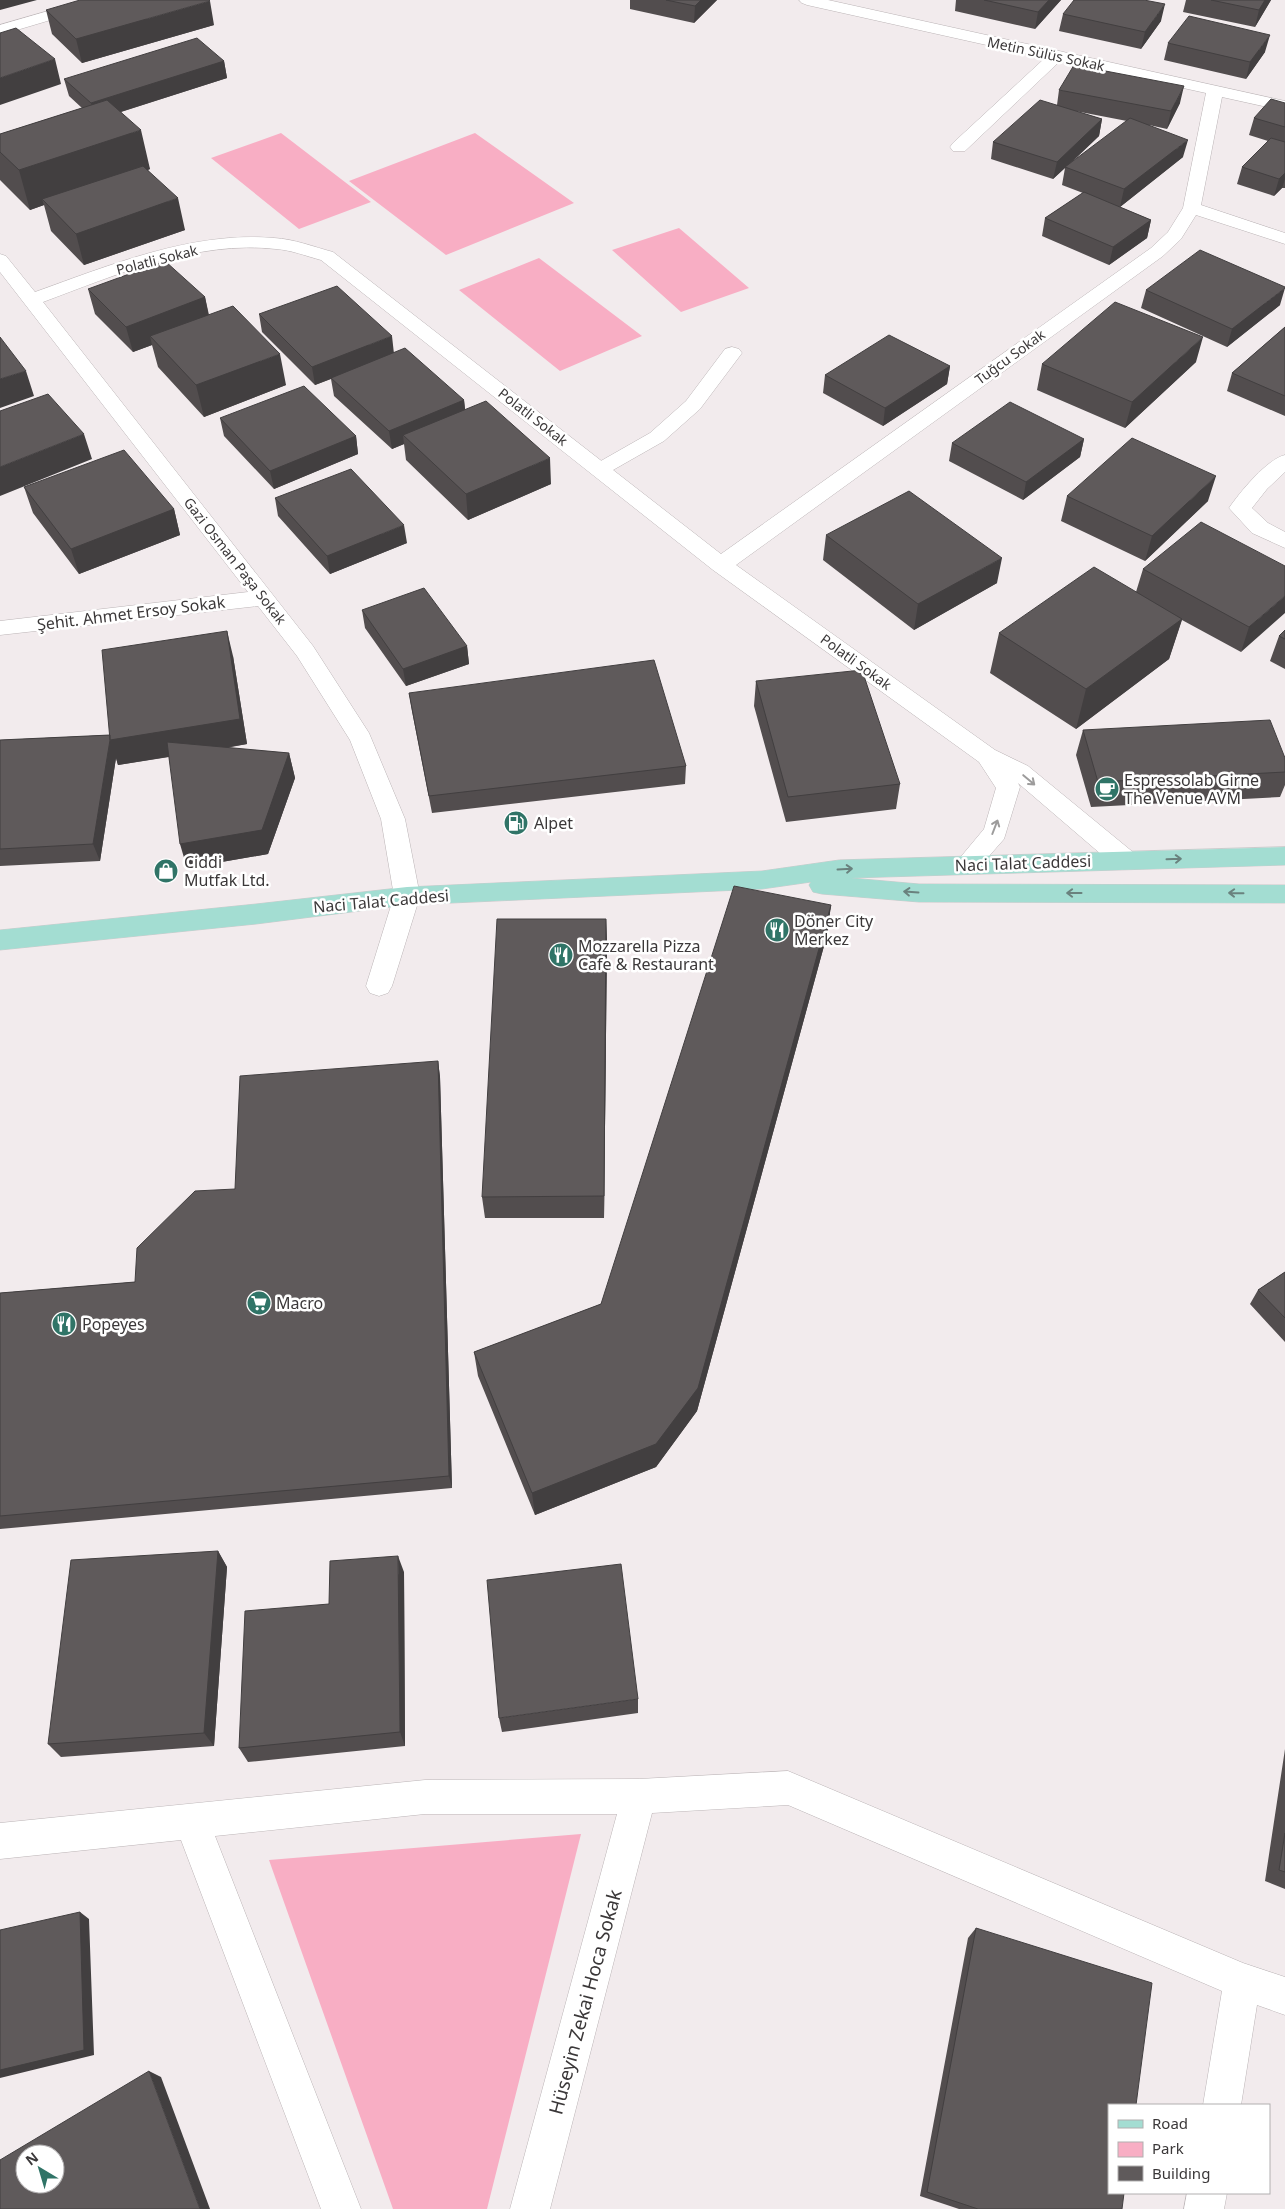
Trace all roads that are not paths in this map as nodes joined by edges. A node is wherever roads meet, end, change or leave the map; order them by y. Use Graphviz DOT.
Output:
graph roads {
  1 [pos="103,0"];
  2 [pos="807,0"];
  3 [pos="0,30"];
  4 [pos="1056,56"];
  5 [pos="1215,91"];
  6 [pos="1285,106"];
  7 [pos="959,146"];
  8 [pos="1192,208"];
  9 [pos="1285,239"];
  10 [pos="0,260"];
  11 [pos="33,299"];
  12 [pos="732,353"];
  13 [pos="1285,461"];
  14 [pos="599,470"];
  15 [pos="1285,541"];
  16 [pos="721,565"];
  17 [pos="262,598"];
  18 [pos="0,628"];
  19 [pos="987,756"];
  20 [pos="1285,856"];
  21 [pos="1125,860"];
  22 [pos="966,865"];
  23 [pos="762,880"];
  24 [pos="1285,894"];
  25 [pos="407,896"];
  26 [pos="0,940"];
  27 [pos="380,986"];
  28 [pos="639,1796"];
  29 [pos="192,1822"];
  30 [pos="0,1841"];
  31 [pos="1242,1981"];
  32 [pos="1285,1996"];
  33 [pos="1222,2104"];
  34 [pos="1207,2194"];
  35 [pos="341,2209"];
  36 [pos="530,2209"];
  37 [pos="1204,2209"];
  1 -- 3 [label="street"];
  2 -- 4 [label="street, Metin Sülüs Sokak"];
  4 -- 5 [label="street, Metin Sülüs Sokak"];
  4 -- 7 [label="street"];
  5 -- 6 [label="street, Metin Sülüs Sokak"];
  5 -- 8 [label="street, Tuğcu Sokak"];
  8 -- 9 [label="street"];
  8 -- 16 [label="street, Tuğcu Sokak"];
  10 -- 11 [label="street, Gazi Osman Paşa Sokak"];
  11 -- 14 [label="street, Polatli Sokak"];
  11 -- 17 [label="street, Gazi Osman Paşa Sokak"];
  12 -- 14 [label="street"];
  13 -- 15 [label="street"];
  14 -- 16 [label="street, Polatli Sokak"];
  16 -- 19 [label="street, Polatli Sokak"];
  17 -- 18 [label="street, Şehit. Ahmet Ersoy Sokak"];
  17 -- 25 [label="street, Gazi Osman Paşa Sokak"];
  19 -- 21 [label="street, Polatli Sokak, one-way"];
  22 -- 19 [label="street, Polatli Sokak, one-way"];
  21 -- 20 [label="main road, Naci Talat Caddesi, one-way"];
  21 -- 22 [label="main road, Naci Talat Caddesi"];
  23 -- 22 [label="main road, Naci Talat Caddesi, one-way"];
  24 -- 23 [label="main road, Naci Talat Caddesi, one-way"];
  23 -- 25 [label="main road, Naci Talat Caddesi"];
  25 -- 26 [label="main road, Naci Talat Caddesi"];
  25 -- 27 [label="street"];
  28 -- 29 [label="street"];
  28 -- 31 [label="street"];
  28 -- 36 [label="street, Hüseyin Zekai Hoca Sokak"];
  29 -- 30 [label="street"];
  29 -- 35 [label="street"];
  31 -- 32 [label="street"];
  31 -- 33 [label="street"];
  34 -- 37 [label="street"];
}
